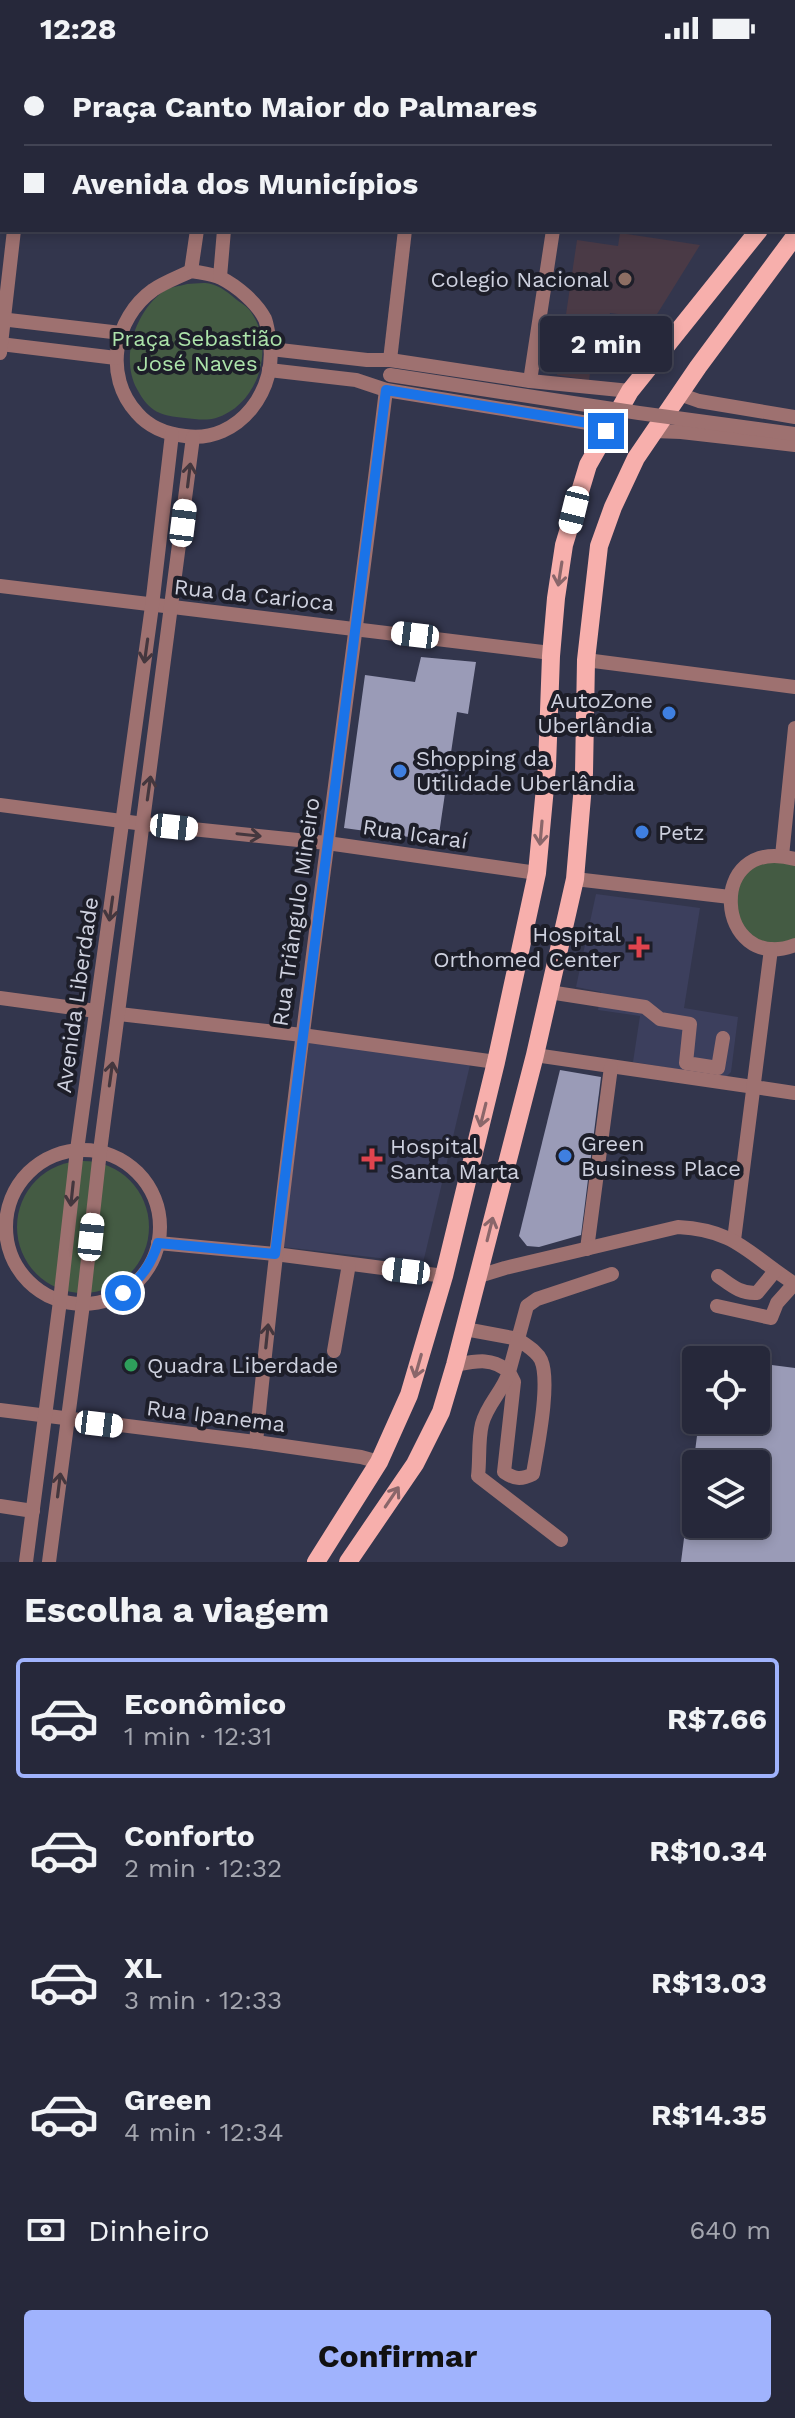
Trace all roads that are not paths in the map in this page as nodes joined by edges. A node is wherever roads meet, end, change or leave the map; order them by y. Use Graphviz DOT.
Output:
graph roads {
  1 [pos="14,232"];
  2 [pos="197,232"];
  3 [pos="224,232"];
  4 [pos="405,232"];
  5 [pos="553,232"];
  6 [pos="757,232"];
  7 [pos="795,236"];
  8 [pos="191,271"];
  9 [pos="220,277"];
  10 [pos="2,319"];
  11 [pos="121,333"];
  12 [pos="0,347"];
  13 [pos="271,349"];
  14 [pos="116,358"];
  15 [pos="269,370"];
  16 [pos="389,375"];
  17 [pos="530,381"];
  18 [pos="566,385"];
  19 [pos="630,391"];
  20 [pos="679,394"];
  21 [pos="728,406"];
  22 [pos="795,417"];
  23 [pos="560,419"];
  24 [pos="606,431"];
  25 [pos="654,431"];
  26 [pos="172,434"];
  27 [pos="795,434"];
  28 [pos="193,437"];
  29 [pos="725,437"];
  30 [pos="795,445"];
  31 [pos="0,586"];
  32 [pos="152,606"];
  33 [pos="172,608"];
  34 [pos="357,628"];
  35 [pos="551,653"];
  36 [pos="586,660"];
  37 [pos="795,687"];
  38 [pos="795,728"];
  39 [pos="0,805"];
  40 [pos="124,821"];
  41 [pos="144,824"];
  42 [pos="327,843"];
  43 [pos="788,857"];
  44 [pos="537,873"];
  45 [pos="575,879"];
  46 [pos="730,897"];
  47 [pos="795,945"];
  48 [pos="771,949"];
  49 [pos="549,992"];
  50 [pos="0,998"];
  51 [pos="96,1011"];
  52 [pos="119,1014"];
  53 [pos="302,1035"];
  54 [pos="723,1038"];
  55 [pos="535,1055"];
  56 [pos="496,1062"];
  57 [pos="611,1067"];
  58 [pos="754,1087"];
  59 [pos="795,1093"];
  60 [pos="77,1150"];
  61 [pos="100,1151"];
  62 [pos="3,1217"];
  63 [pos="734,1240"];
  64 [pos="158,1243"];
  65 [pos="587,1249"];
  66 [pos="275,1254"];
  67 [pos="349,1264"];
  68 [pos="775,1271"];
  69 [pos="612,1274"];
  70 [pos="444,1276"];
  71 [pos="479,1276"];
  72 [pos="718,1276"];
  73 [pos="794,1284"];
  74 [pos="60,1301"];
  75 [pos="83,1304"];
  76 [pos="717,1306"];
  77 [pos="465,1329"];
  78 [pos="518,1339"];
  79 [pos="334,1351"];
  80 [pos="455,1365"];
  81 [pos="509,1372"];
  82 [pos="0,1410"];
  83 [pos="46,1417"];
  84 [pos="67,1420"];
  85 [pos="256,1442"];
  86 [pos="379,1462"];
  87 [pos="0,1506"];
  88 [pos="33,1511"];
  89 [pos="561,1540"];
  90 [pos="26,1562"];
  91 [pos="49,1562"];
  92 [pos="316,1562"];
  93 [pos="348,1562"];
  1 -- 10 [label="street"];
  2 -- 8 [label="street"];
  3 -- 9 [label="street"];
  4 -- 16 [label="street, Rua Triângulo Mineiro"];
  5 -- 17 [label="street"];
  6 -- 19 [label="main road"];
  7 -- 20 [label="main road"];
  8 -- 9 [label="street"];
  8 -- 11 [label="street"];
  9 -- 13 [label="street"];
  10 -- 11 [label="street"];
  10 -- 12 [label="street"];
  11 -- 14 [label="street"];
  12 -- 14 [label="street"];
  13 -- 15 [label="street"];
  13 -- 16 [label="street"];
  14 -- 26 [label="street"];
  15 -- 16 [label="street"];
  15 -- 28 [label="street"];
  16 -- 17 [label="street"];
  16 -- 23 [label="street"];
  16 -- 27 [label="street, bridge"];
  16 -- 34 [label="street, Rua Triângulo Mineiro"];
  17 -- 18 [label="street"];
  18 -- 19 [label="street"];
  18 -- 23 [label="street"];
  19 -- 24 [label="main road"];
  20 -- 21 [label="street"];
  20 -- 25 [label="main road"];
  21 -- 22 [label="street"];
  21 -- 29 [label="street"];
  23 -- 24 [label="street"];
  24 -- 35 [label="main road, one-way"];
  25 -- 29 [label="street"];
  25 -- 36 [label="main road"];
  26 -- 28 [label="street"];
  26 -- 32 [label="street, Avenida Liberdade"];
  33 -- 28 [label="street, Avenida Liberdade, one-way"];
  29 -- 30 [label="street"];
  31 -- 32 [label="street, Rua da Carioca"];
  32 -- 33 [label="street, Rua da Carioca"];
  32 -- 40 [label="street, Avenida Liberdade, one-way"];
  33 -- 34 [label="street, Rua da Carioca"];
  41 -- 33 [label="street, Avenida Liberdade, one-way"];
  34 -- 35 [label="street, Rua da Carioca"];
  34 -- 42 [label="street, Rua Triângulo Mineiro"];
  35 -- 44 [label="main road, one-way"];
  36 -- 37 [label="street"];
  36 -- 45 [label="main road"];
  38 -- 43 [label="street"];
  39 -- 40 [label="street, Rua Icaraí"];
  40 -- 41 [label="street, Rua Icaraí"];
  40 -- 51 [label="street, Avenida Liberdade, one-way"];
  41 -- 42 [label="street, Rua Icaraí, one-way"];
  41 -- 52 [label="street, Avenida Liberdade"];
  42 -- 44 [label="street, Rua Icaraí"];
  42 -- 53 [label="street, Rua Triângulo Mineiro"];
  43 -- 46 [label="street"];
  44 -- 56 [label="main road"];
  45 -- 46 [label="street"];
  45 -- 49 [label="main road"];
  46 -- 48 [label="street"];
  47 -- 48 [label="street"];
  48 -- 58 [label="street"];
  49 -- 54 [label="street"];
  49 -- 55 [label="main road"];
  50 -- 51 [label="street"];
  51 -- 60 [label="street, Avenida Liberdade"];
  52 -- 53 [label="street"];
  61 -- 52 [label="street, Avenida Liberdade, one-way"];
  53 -- 56 [label="street"];
  53 -- 66 [label="street, Rua Triângulo Mineiro"];
  55 -- 57 [label="street"];
  71 -- 55 [label="main road, one-way"];
  56 -- 70 [label="main road, one-way"];
  57 -- 58 [label="street"];
  57 -- 65 [label="street"];
  58 -- 59 [label="street"];
  58 -- 63 [label="street"];
  60 -- 61 [label="street"];
  60 -- 62 [label="street"];
  60 -- 74 [label="street, Avenida Liberdade, one-way"];
  61 -- 64 [label="street"];
  61 -- 75 [label="street, Avenida Liberdade"];
  62 -- 74 [label="street"];
  63 -- 65 [label="street"];
  63 -- 68 [label="street"];
  64 -- 66 [label="street"];
  64 -- 75 [label="street"];
  65 -- 71 [label="street"];
  66 -- 67 [label="street"];
  85 -- 66 [label="street, Rua Triângulo Mineiro, one-way"];
  67 -- 70 [label="street"];
  67 -- 79 [label="street"];
  68 -- 72 [label="street"];
  68 -- 73 [label="street"];
  69 -- 78 [label="street"];
  70 -- 86 [label="main road, one-way"];
  71 -- 77 [label="main road"];
  73 -- 76 [label="street"];
  74 -- 75 [label="street"];
  74 -- 83 [label="street, Avenida Liberdade"];
  75 -- 84 [label="street, Avenida Liberdade"];
  77 -- 78 [label="street"];
  77 -- 80 [label="main road"];
  78 -- 81 [label="street"];
  78 -- 81 [label="street"];
  80 -- 81 [label="street"];
  93 -- 80 [label="main road, one-way"];
  81 -- 89 [label="street"];
  82 -- 83 [label="street, Rua Ipanema"];
  83 -- 84 [label="street, Rua Ipanema"];
  83 -- 88 [label="street, Avenida Liberdade"];
  84 -- 85 [label="street, Rua Ipanema"];
  91 -- 84 [label="street, Avenida Liberdade, one-way"];
  85 -- 86 [label="street, Rua Ipanema"];
  86 -- 92 [label="main road"];
  87 -- 88 [label="street"];
  88 -- 90 [label="street, Avenida Liberdade"];
}
